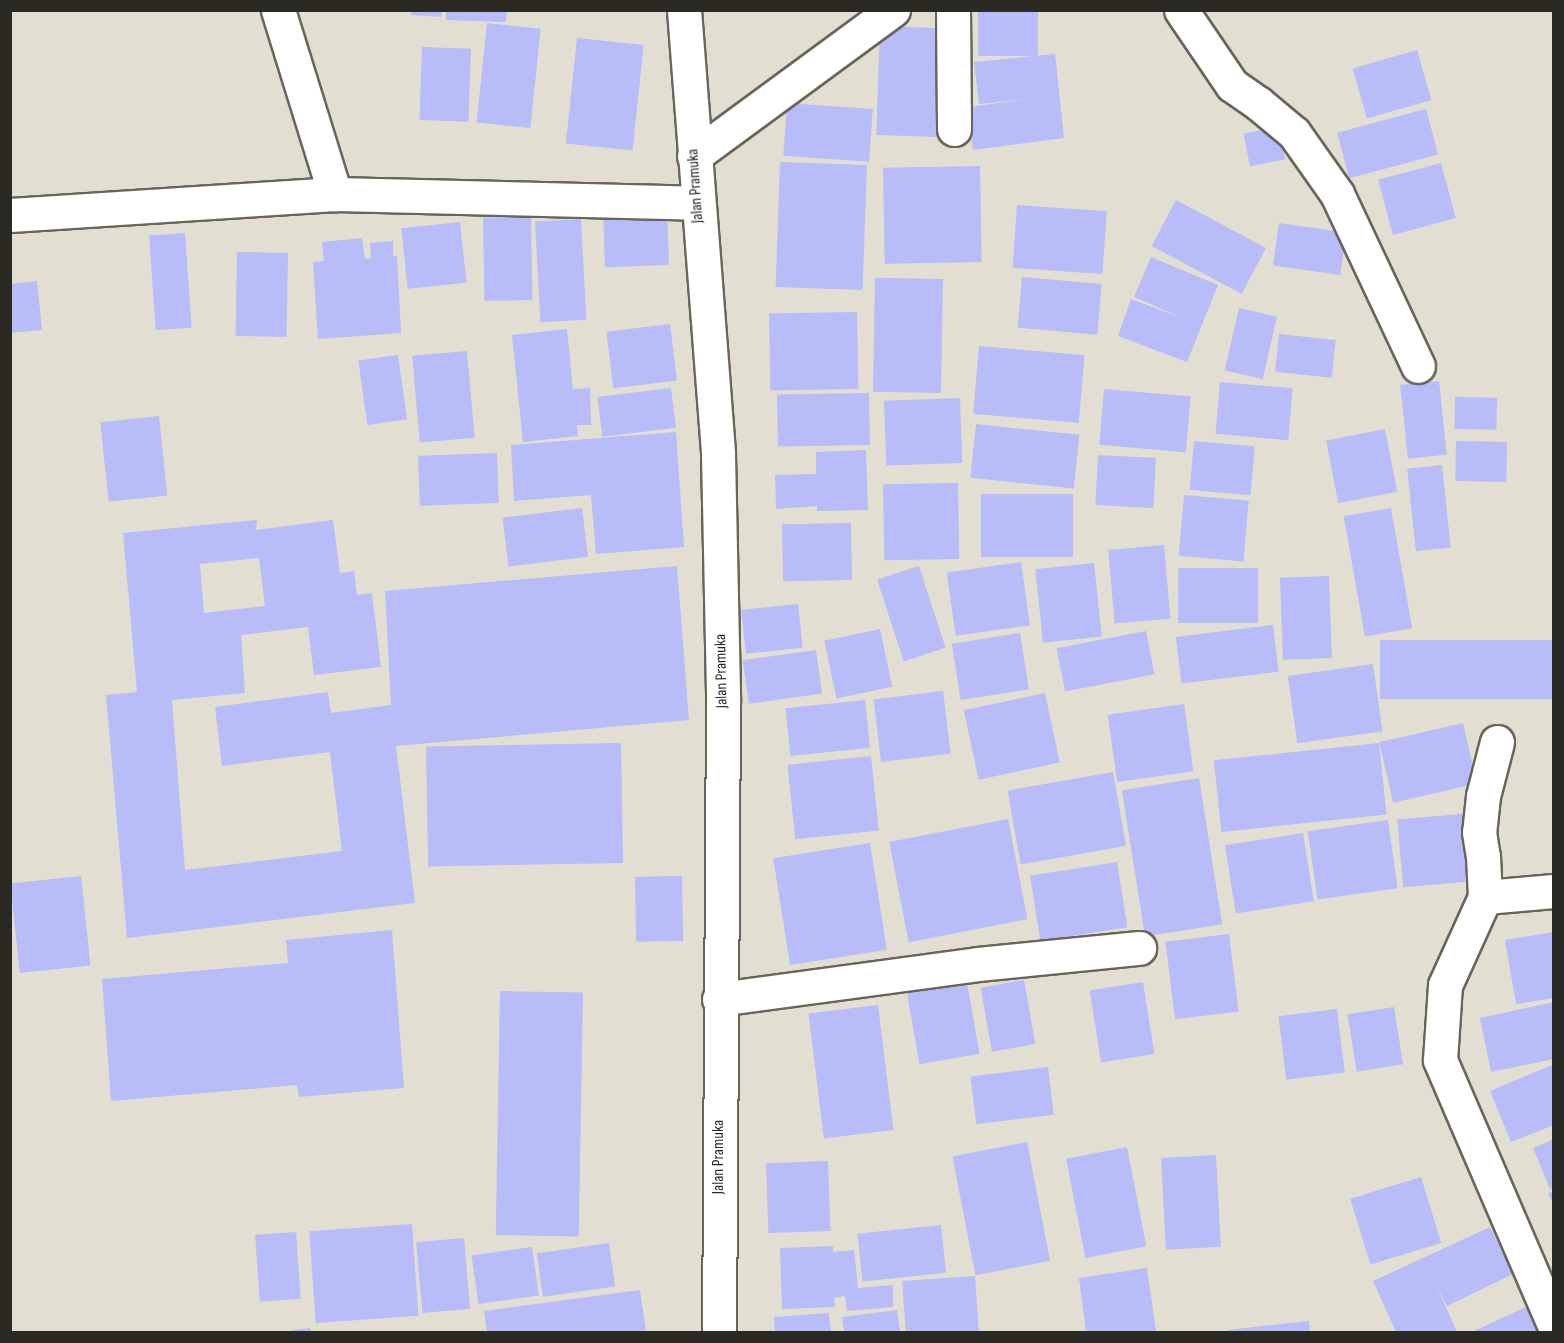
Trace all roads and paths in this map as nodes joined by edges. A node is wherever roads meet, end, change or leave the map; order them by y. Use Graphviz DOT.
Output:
graph roads {
  1 [pos="278,10"];
  2 [pos="684,10"];
  3 [pos="893,10"];
  4 [pos="953,10"];
  5 [pos="1181,10"];
  6 [pos="954,129"];
  7 [pos="694,156"];
  8 [pos="335,194"];
  9 [pos="698,203"];
  10 [pos="10,215"];
  11 [pos="1418,366"];
  12 [pos="1497,742"];
  13 [pos="1554,891"];
  14 [pos="1485,897"];
  15 [pos="1139,948"];
  16 [pos="719,999"];
  17 [pos="1554,1326"];
  18 [pos="719,1332"];
  1 -- 8 [label="street"];
  2 -- 7 [label="street, Jalan Pramuka"];
  3 -- 7 [label="street"];
  4 -- 6 [label="street"];
  5 -- 11 [label="street"];
  7 -- 9 [label="street, Jalan Pramuka"];
  8 -- 9 [label="street"];
  8 -- 10 [label="street"];
  9 -- 16 [label="street, Jalan Pramuka"];
  12 -- 14 [label="street"];
  13 -- 14 [label="street"];
  14 -- 17 [label="street"];
  15 -- 16 [label="street"];
  16 -- 18 [label="street, Jalan Pramuka"];
}
